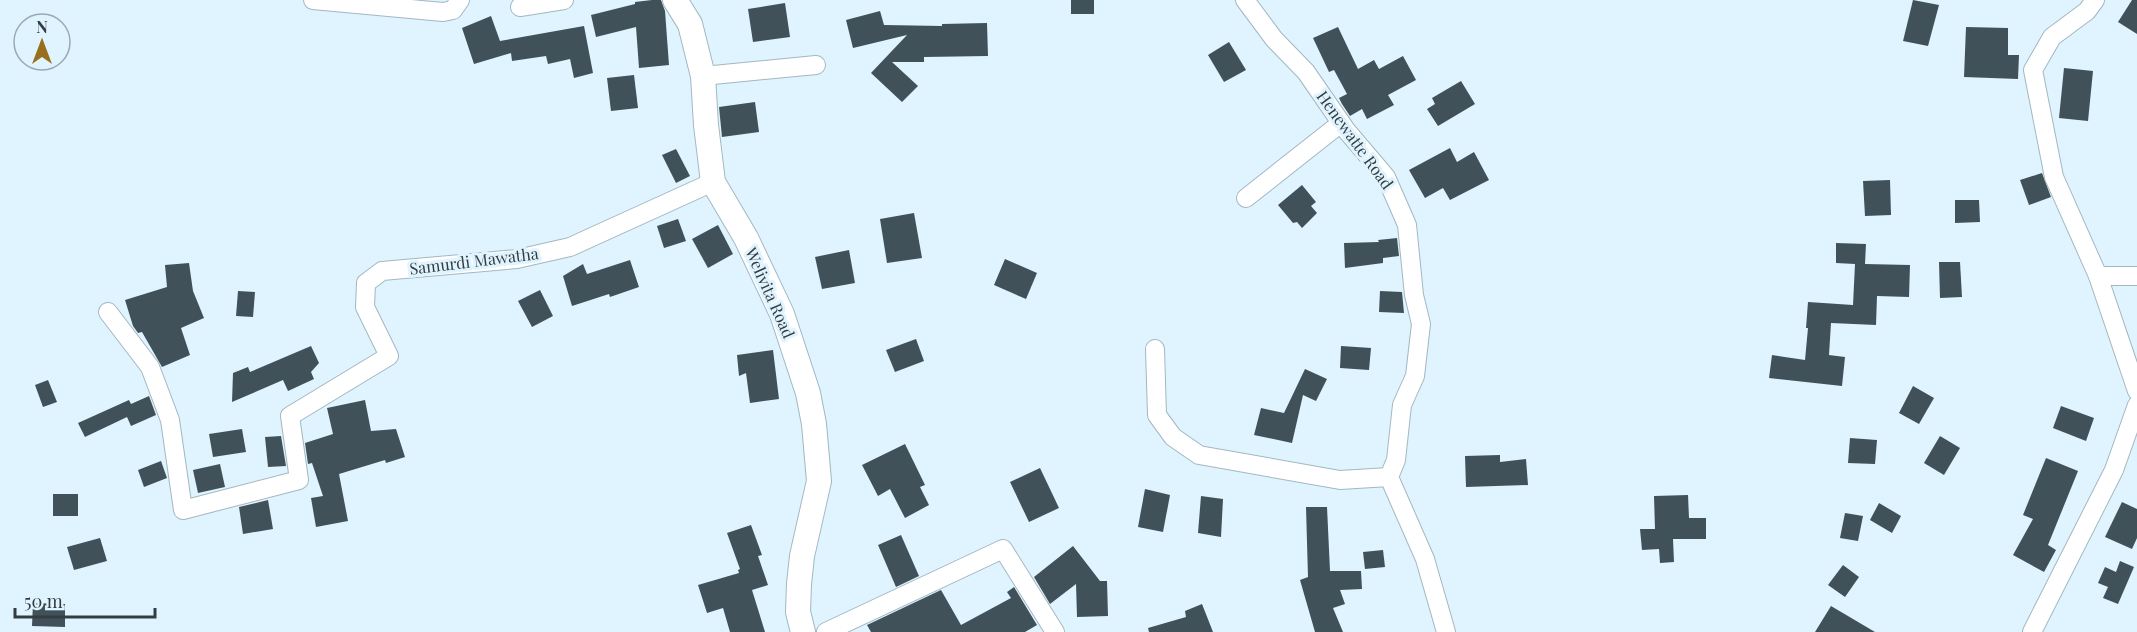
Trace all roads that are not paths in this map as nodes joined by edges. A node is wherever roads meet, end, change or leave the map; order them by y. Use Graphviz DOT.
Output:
graph roads {
  1 [pos="313,0"];
  2 [pos="460,0"];
  3 [pos="564,0"];
  4 [pos="675,0"];
  5 [pos="1245,0"];
  6 [pos="2095,0"];
  7 [pos="520,6"];
  8 [pos="816,65"];
  9 [pos="703,76"];
  10 [pos="1341,123"];
  11 [pos="713,182"];
  12 [pos="1246,198"];
  13 [pos="2098,276"];
  14 [pos="2137,276"];
  15 [pos="108,312"];
  16 [pos="1155,349"];
  17 [pos="2137,391"];
  18 [pos="2137,405"];
  19 [pos="1389,477"];
  20 [pos="803,632"];
  21 [pos="826,632"];
  22 [pos="1055,632"];
  23 [pos="1446,632"];
  24 [pos="2032,632"];
  1 -- 2 [label="street"];
  3 -- 7 [label="street"];
  4 -- 9 [label="street, Welivita Road"];
  5 -- 10 [label="street, Henewatte Road"];
  6 -- 13 [label="street"];
  8 -- 9 [label="street"];
  9 -- 11 [label="street, Welivita Road"];
  10 -- 12 [label="street"];
  10 -- 19 [label="street, Henewatte Road"];
  11 -- 15 [label="street, Samurdi Mawatha"];
  11 -- 20 [label="street, Welivita Road"];
  13 -- 14 [label="street"];
  13 -- 17 [label="street"];
  16 -- 19 [label="street"];
  18 -- 24 [label="street"];
  19 -- 23 [label="street"];
  21 -- 22 [label="street"];
}
